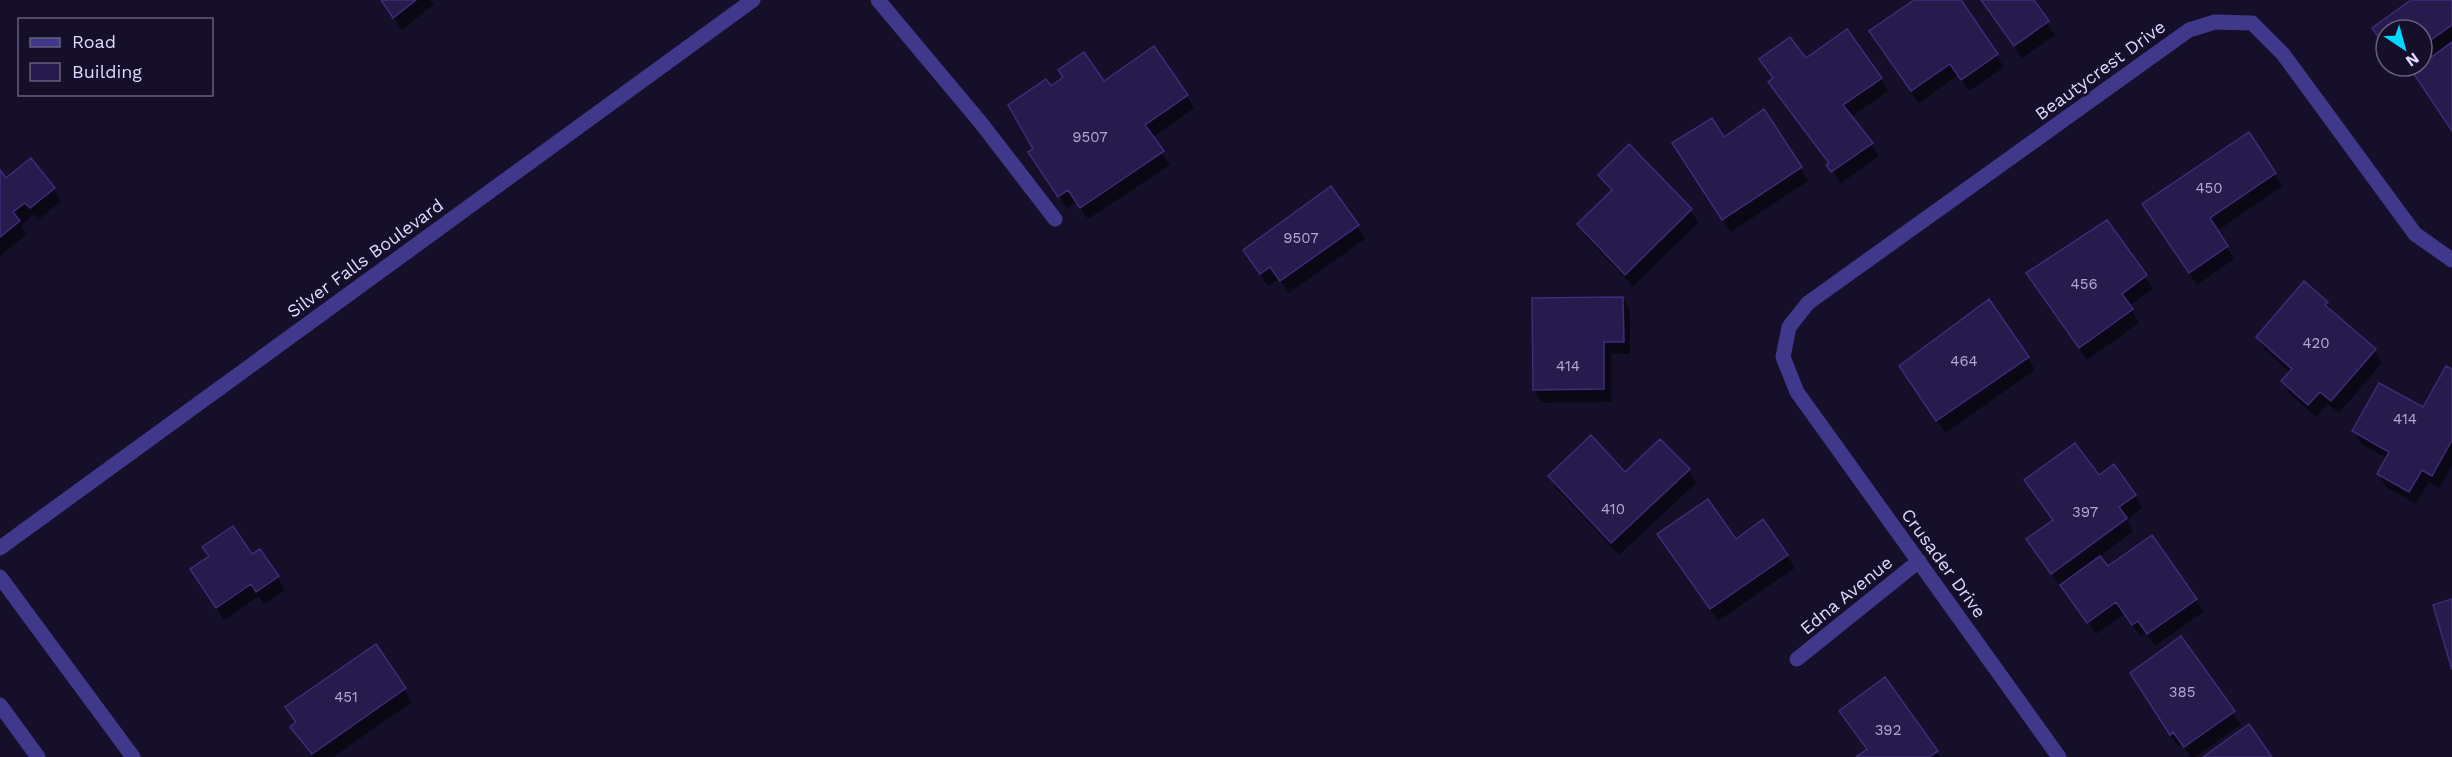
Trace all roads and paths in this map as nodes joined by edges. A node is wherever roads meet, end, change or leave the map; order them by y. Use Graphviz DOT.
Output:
graph roads {
  1 [pos="753,0"];
  2 [pos="878,0"];
  3 [pos="1055,219"];
  4 [pos="2452,260"];
  5 [pos="1797,392"];
  6 [pos="0,548"];
  7 [pos="1919,561"];
  8 [pos="0,577"];
  9 [pos="1797,659"];
  10 [pos="0,705"];
  11 [pos="38,757"];
  12 [pos="133,757"];
  13 [pos="2059,757"];
  1 -- 6 [label="street, Silver Falls Boulevard"];
  2 -- 3 [label="street"];
  4 -- 5 [label="street, Beautycrest Drive"];
  5 -- 7 [label="street, Crusader Drive"];
  7 -- 9 [label="street, Edna Avenue"];
  7 -- 13 [label="street, Crusader Drive"];
  8 -- 12 [label="street"];
  10 -- 11 [label="street"];
}
